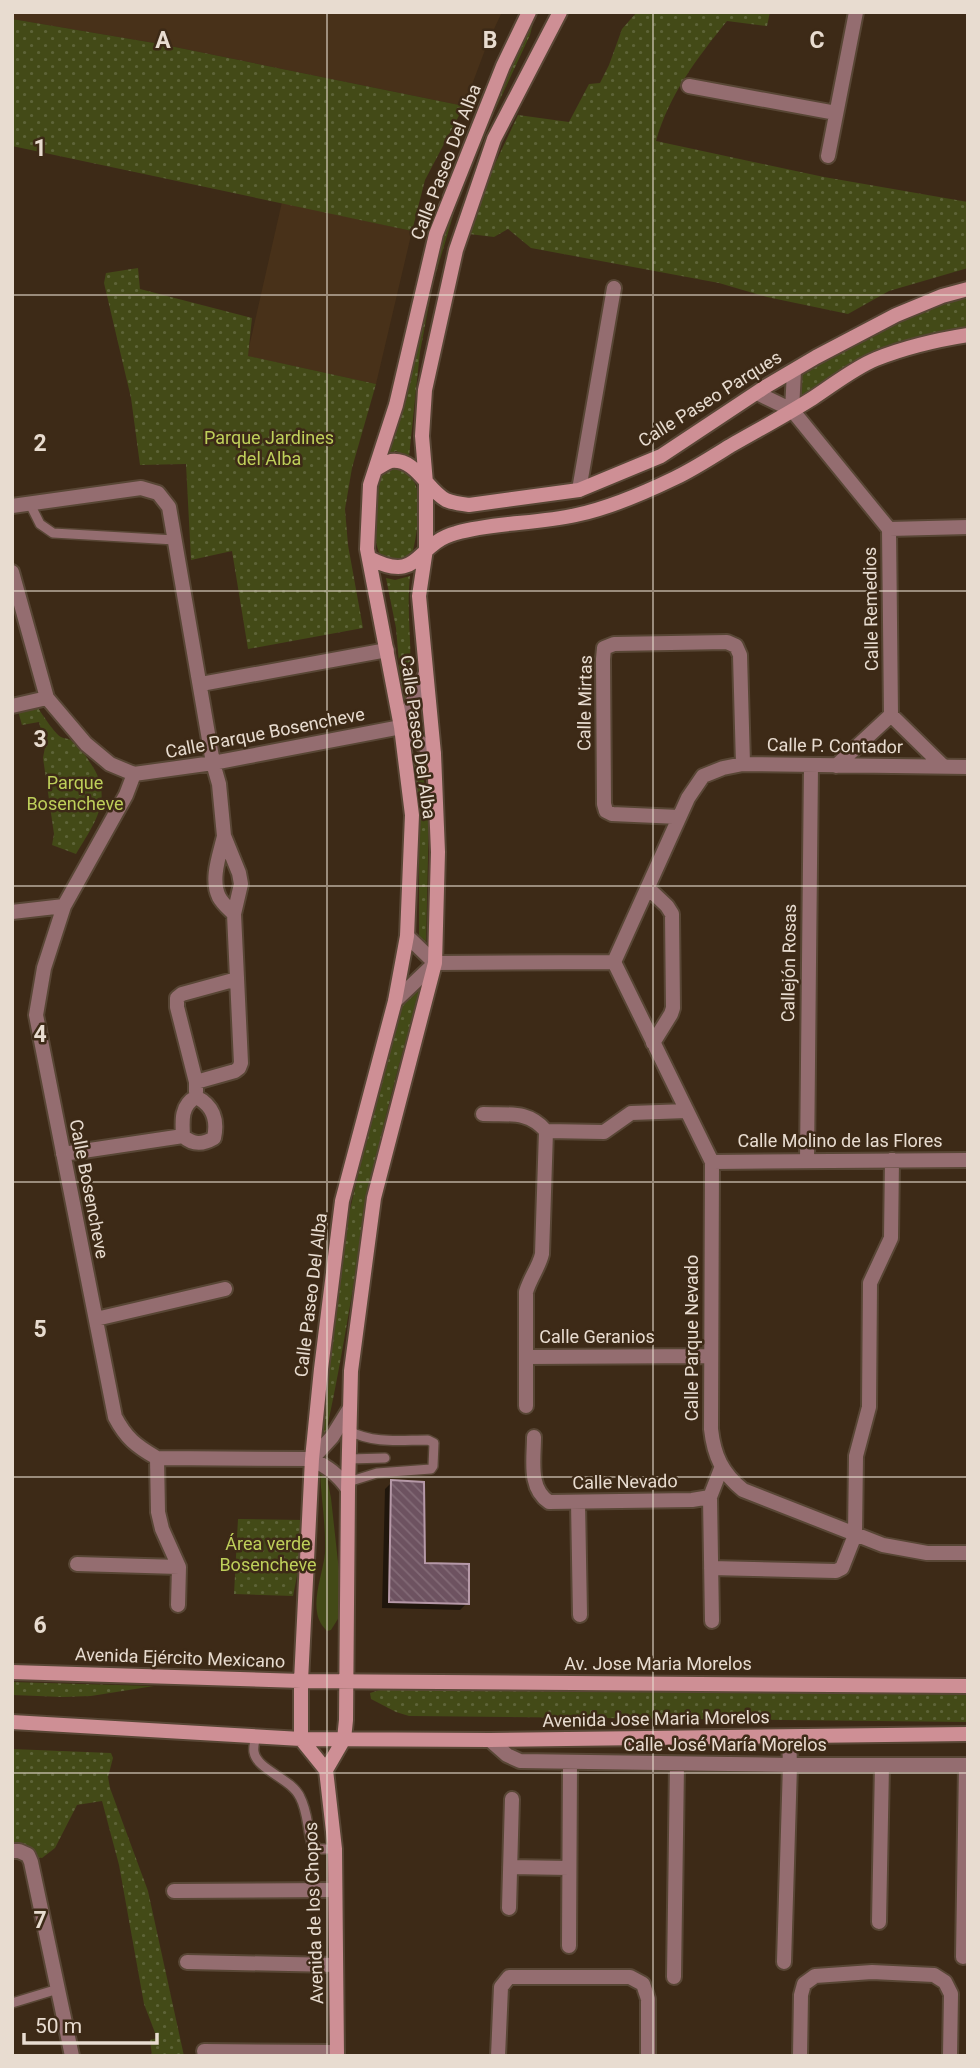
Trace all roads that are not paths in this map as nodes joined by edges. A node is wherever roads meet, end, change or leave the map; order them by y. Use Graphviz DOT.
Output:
graph roads {
  1 [pos="529,12"];
  2 [pos="856,12"];
  3 [pos="558,14"];
  4 [pos="689,86"];
  5 [pos="836,113"];
  6 [pos="828,156"];
  7 [pos="614,288"];
  8 [pos="968,289"];
  9 [pos="968,335"];
  10 [pos="794,371"];
  11 [pos="757,393"];
  12 [pos="792,410"];
  13 [pos="376,469"];
  14 [pos="426,483"];
  15 [pos="579,490"];
  16 [pos="30,504"];
  17 [pos="12,506"];
  18 [pos="968,527"];
  19 [pos="889,529"];
  20 [pos="175,540"];
  21 [pos="426,549"];
  22 [pos="369,558"];
  23 [pos="12,572"];
  24 [pos="387,650"];
  25 [pos="426,673"];
  26 [pos="201,684"];
  27 [pos="47,698"];
  28 [pos="12,706"];
  29 [pos="891,715"];
  30 [pos="401,727"];
  31 [pos="435,754"];
  32 [pos="214,763"];
  33 [pos="743,764"];
  34 [pos="811,765"];
  35 [pos="836,766"];
  36 [pos="944,767"];
  37 [pos="968,767"];
  38 [pos="134,775"];
  39 [pos="679,817"];
  40 [pos="224,836"];
  41 [pos="648,888"];
  42 [pos="64,906"];
  43 [pos="12,912"];
  44 [pos="234,914"];
  45 [pos="407,936"];
  46 [pos="614,962"];
  47 [pos="435,963"];
  48 [pos="237,979"];
  49 [pos="395,1001"];
  50 [pos="653,1043"];
  51 [pos="196,1089"];
  52 [pos="687,1111"];
  53 [pos="483,1115"];
  54 [pos="547,1131"];
  55 [pos="183,1136"];
  56 [pos="63,1154"];
  57 [pos="892,1160"];
  58 [pos="968,1160"];
  59 [pos="712,1161"];
  60 [pos="807,1161"];
  61 [pos="225,1289"];
  62 [pos="96,1319"];
  63 [pos="711,1356"];
  64 [pos="526,1357"];
  65 [pos="526,1406"];
  66 [pos="350,1408"];
  67 [pos="349,1431"];
  68 [pos="534,1437"];
  69 [pos="157,1458"];
  70 [pos="384,1458"];
  71 [pos="312,1459"];
  72 [pos="349,1459"];
  73 [pos="722,1466"];
  74 [pos="348,1486"];
  75 [pos="710,1497"];
  76 [pos="578,1502"];
  77 [pos="855,1535"];
  78 [pos="968,1553"];
  79 [pos="78,1564"];
  80 [pos="179,1567"];
  81 [pos="711,1568"];
  82 [pos="178,1605"];
  83 [pos="580,1615"];
  84 [pos="712,1620"];
  85 [pos="12,1672"];
  86 [pos="301,1681"];
  87 [pos="348,1681"];
  88 [pos="968,1686"];
  89 [pos="12,1722"];
  90 [pos="968,1734"];
  91 [pos="256,1735"];
  92 [pos="789,1737"];
  93 [pos="301,1739"];
  94 [pos="344,1739"];
  95 [pos="489,1741"];
  96 [pos="570,1763"];
  97 [pos="677,1764"];
  98 [pos="790,1765"];
  99 [pos="882,1765"];
  100 [pos="967,1765"];
  101 [pos="326,1770"];
  102 [pos="512,1799"];
  103 [pos="334,1849"];
  104 [pos="12,1851"];
  105 [pos="510,1867"];
  106 [pos="569,1868"];
  107 [pos="335,1890"];
  108 [pos="174,1891"];
  109 [pos="509,1908"];
  110 [pos="879,1922"];
  111 [pos="569,1946"];
  112 [pos="963,1957"];
  113 [pos="187,1962"];
  114 [pos="784,1962"];
  115 [pos="336,1965"];
  116 [pos="674,1977"];
  117 [pos="58,1989"];
  118 [pos="12,2003"];
  119 [pos="204,2051"];
  120 [pos="255,2053"];
  121 [pos="337,2054"];
  122 [pos="72,2056"];
  123 [pos="498,2056"];
  124 [pos="648,2056"];
  125 [pos="800,2056"];
  126 [pos="950,2056"];
  1 -- 13 [label="street, Calle Paseo Del Alba"];
  2 -- 5 [label="street"];
  3 -- 14 [label="street, Calle Paseo Del Alba"];
  4 -- 5 [label="street"];
  5 -- 6 [label="street"];
  7 -- 15 [label="street"];
  8 -- 10 [label="street, Calle Paseo Parques"];
  9 -- 12 [label="street"];
  10 -- 11 [label="street, Calle Paseo Parques"];
  10 -- 12 [label="street"];
  11 -- 12 [label="street, Calle Remedios"];
  11 -- 15 [label="street, Calle Paseo Parques"];
  12 -- 19 [label="street, Calle Remedios"];
  12 -- 21 [label="street"];
  13 -- 14 [label="street, Calle Paseo Parques"];
  13 -- 22 [label="street, Calle Paseo Del Alba"];
  14 -- 15 [label="street, Calle Paseo Parques"];
  14 -- 21 [label="street, Calle Paseo Del Alba"];
  16 -- 17 [label="street"];
  16 -- 20 [label="lane"];
  16 -- 20 [label="street"];
  18 -- 19 [label="street"];
  19 -- 29 [label="street, Calle Remedios"];
  20 -- 26 [label="street"];
  21 -- 22 [label="street"];
  21 -- 25 [label="street, Calle Paseo Del Alba"];
  22 -- 24 [label="street, Calle Paseo Del Alba"];
  23 -- 27 [label="street"];
  24 -- 26 [label="street"];
  24 -- 30 [label="street, Calle Paseo Del Alba"];
  25 -- 30 [label="street"];
  25 -- 31 [label="street, Calle Paseo Del Alba"];
  26 -- 32 [label="street"];
  27 -- 28 [label="street"];
  27 -- 38 [label="street"];
  29 -- 35 [label="street"];
  29 -- 36 [label="street"];
  30 -- 31 [label="street"];
  30 -- 32 [label="street, Calle Parque Bosencheve"];
  30 -- 45 [label="street, Calle Paseo Del Alba"];
  31 -- 47 [label="street, Calle Paseo Del Alba"];
  32 -- 38 [label="street, Calle Parque Bosencheve"];
  32 -- 40 [label="street"];
  33 -- 34 [label="street, Calle P. Contador"];
  33 -- 39 [label="street, Calle P. Contador"];
  33 -- 39 [label="street, Calle Mirtas"];
  34 -- 35 [label="street, Calle P. Contador"];
  34 -- 60 [label="street, Callejón Rosas"];
  35 -- 36 [label="street, Calle P. Contador"];
  36 -- 37 [label="street, Calle P. Contador"];
  38 -- 42 [label="street, Calle Bosencheve"];
  39 -- 41 [label="street"];
  40 -- 44 [label="street"];
  40 -- 44 [label="street"];
  41 -- 46 [label="street"];
  41 -- 50 [label="street"];
  42 -- 43 [label="street"];
  42 -- 56 [label="street, Calle Bosencheve"];
  44 -- 48 [label="street"];
  45 -- 47 [label="street"];
  45 -- 49 [label="street, Calle Paseo Del Alba"];
  46 -- 47 [label="street"];
  46 -- 50 [label="street, Calle Parque Nevado"];
  47 -- 49 [label="street"];
  47 -- 66 [label="street, Calle Paseo Del Alba"];
  48 -- 51 [label="street"];
  48 -- 51 [label="street"];
  49 -- 71 [label="street, Calle Paseo Del Alba"];
  50 -- 52 [label="street, Calle Parque Nevado"];
  51 -- 55 [label="street"];
  51 -- 55 [label="street"];
  52 -- 54 [label="street"];
  52 -- 59 [label="street, Calle Parque Nevado"];
  53 -- 54 [label="street"];
  54 -- 64 [label="street, Calle Geranios"];
  55 -- 56 [label="street"];
  56 -- 62 [label="street, Calle Bosencheve"];
  57 -- 58 [label="street, Calle Molino de las Flores"];
  57 -- 60 [label="street, Calle Molino de las Flores"];
  57 -- 77 [label="street"];
  59 -- 60 [label="street, Calle Molino de las Flores"];
  59 -- 63 [label="street, Calle Parque Nevado"];
  61 -- 62 [label="street"];
  62 -- 69 [label="street, Calle Bosencheve"];
  63 -- 64 [label="street, Calle Geranios"];
  63 -- 73 [label="street, Calle Parque Nevado"];
  64 -- 65 [label="street, Calle Geranios"];
  66 -- 67 [label="street, Calle Paseo Del Alba"];
  66 -- 71 [label="street"];
  67 -- 72 [label="street, Calle Paseo Del Alba"];
  67 -- 74 [label="lane"];
  68 -- 76 [label="street, Calle Nevado"];
  69 -- 71 [label="street"];
  69 -- 80 [label="street"];
  70 -- 72 [label="lane"];
  71 -- 74 [label="street"];
  71 -- 86 [label="street, Calle Paseo Del Alba"];
  72 -- 74 [label="street, Calle Paseo Del Alba"];
  73 -- 75 [label="street"];
  73 -- 77 [label="street, Calle Parque Nevado"];
  74 -- 87 [label="street, Calle Paseo Del Alba"];
  75 -- 76 [label="street, Calle Nevado"];
  75 -- 81 [label="street"];
  76 -- 83 [label="street"];
  77 -- 78 [label="street, Calle Parque Nevado"];
  77 -- 81 [label="street"];
  79 -- 80 [label="street"];
  80 -- 82 [label="street"];
  81 -- 84 [label="street"];
  85 -- 86 [label="street, Avenida Ejército Mexicano"];
  86 -- 87 [label="street, Avenida Ejército Mexicano"];
  86 -- 93 [label="street, Calle Paseo Del Alba"];
  87 -- 88 [label="street, Av. Jose Maria Morelos"];
  87 -- 94 [label="street, Calle Paseo Del Alba"];
  89 -- 91 [label="street"];
  90 -- 92 [label="street, Avenida Jose Maria Morelos"];
  91 -- 93 [label="street"];
  91 -- 103 [label="lane"];
  92 -- 95 [label="street, Avenida Jose Maria Morelos"];
  92 -- 98 [label="street"];
  93 -- 94 [label="street"];
  93 -- 101 [label="street"];
  94 -- 95 [label="street, Avenida Jose Maria Morelos"];
  94 -- 101 [label="street"];
  95 -- 96 [label="street, Calle José María Morelos"];
  96 -- 97 [label="street, Calle José María Morelos"];
  96 -- 106 [label="street"];
  97 -- 98 [label="street, Calle José María Morelos"];
  97 -- 116 [label="street"];
  98 -- 99 [label="street, Calle José María Morelos"];
  98 -- 114 [label="street"];
  99 -- 100 [label="street, Calle José María Morelos"];
  99 -- 110 [label="street"];
  100 -- 112 [label="street"];
  101 -- 103 [label="street, Avenida de los Chopos"];
  102 -- 105 [label="street"];
  103 -- 107 [label="street, Avenida de los Chopos"];
  104 -- 117 [label="street"];
  105 -- 106 [label="street"];
  105 -- 109 [label="street"];
  106 -- 111 [label="street"];
  107 -- 108 [label="street"];
  107 -- 115 [label="street, Avenida de los Chopos"];
  113 -- 115 [label="street"];
  115 -- 121 [label="street, Avenida de los Chopos"];
  117 -- 118 [label="lane"];
  117 -- 122 [label="street"];
  119 -- 120 [label="street"];
  120 -- 121 [label="street"];
  123 -- 124 [label="street"];
  125 -- 126 [label="street"];
}
